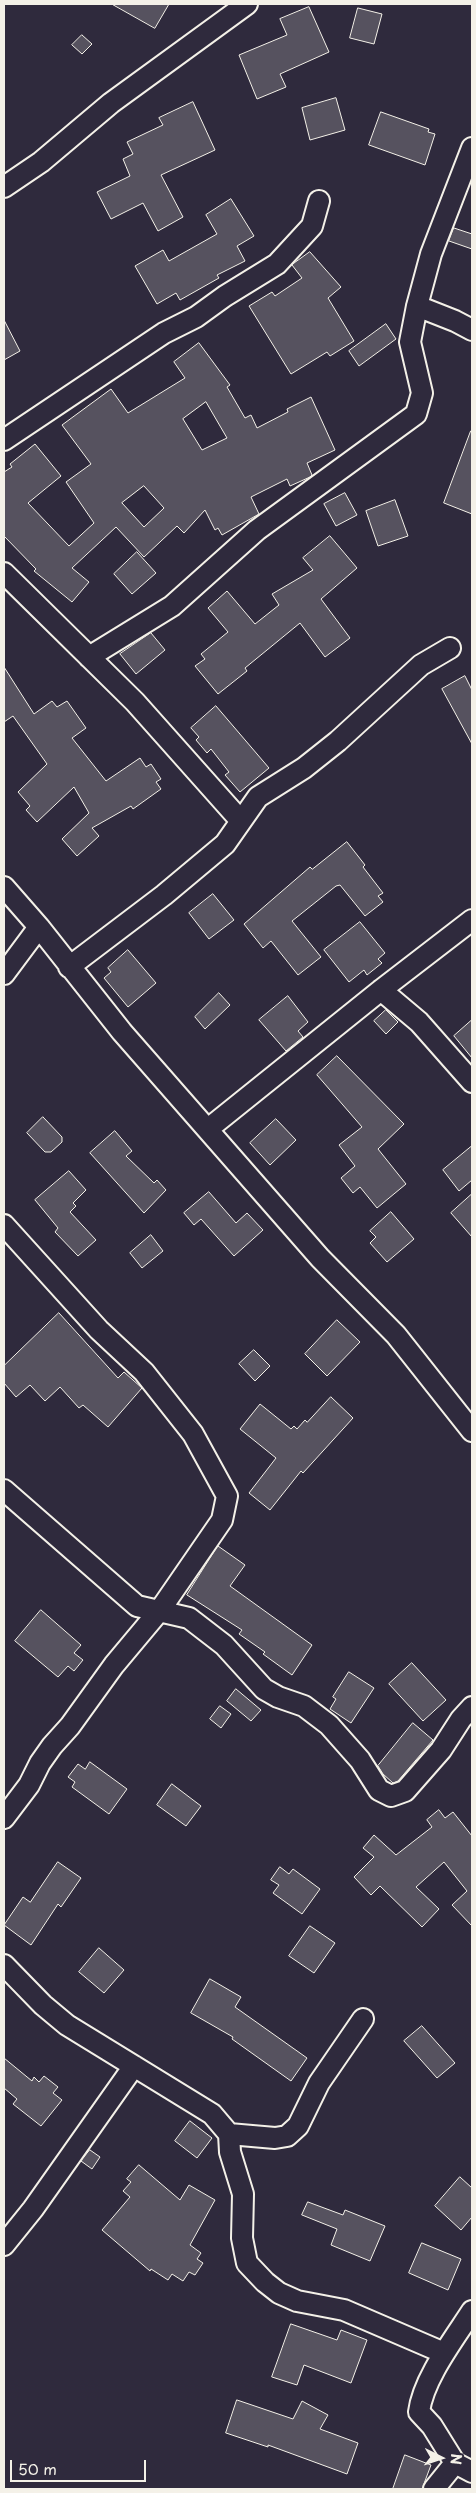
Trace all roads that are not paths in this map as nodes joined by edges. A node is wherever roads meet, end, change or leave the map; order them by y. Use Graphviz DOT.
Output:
graph roads {
  1 [pos="247,4"];
  2 [pos="472,148"];
  3 [pos="4,187"];
  4 [pos="319,201"];
  5 [pos="417,306"];
  6 [pos="472,330"];
  7 [pos="4,440"];
  8 [pos="4,573"];
  9 [pos="450,648"];
  10 [pos="89,657"];
  11 [pos="240,820"];
  12 [pos="4,887"];
  13 [pos="472,920"];
  14 [pos="39,927"];
  15 [pos="69,967"];
  16 [pos="4,974"];
  17 [pos="381,990"];
  18 [pos="472,1082"];
  19 [pos="208,1129"];
  20 [pos="4,1225"];
  21 [pos="472,1430"];
  22 [pos="4,1490"];
  23 [pos="160,1610"];
  24 [pos="472,1707"];
  25 [pos="4,1818"];
  26 [pos="4,1965"];
  27 [pos="363,2019"];
  28 [pos="134,2066"];
  29 [pos="229,2134"];
  30 [pos="4,2245"];
  31 [pos="472,2311"];
  32 [pos="444,2353"];
  33 [pos="464,2467"];
  34 [pos="434,2489"];
  1 -- 3 [label="street"];
  2 -- 5 [label="street"];
  4 -- 7 [label="street"];
  5 -- 6 [label="street"];
  5 -- 10 [label="street"];
  8 -- 10 [label="street"];
  9 -- 11 [label="street"];
  10 -- 11 [label="street"];
  11 -- 15 [label="street"];
  12 -- 14 [label="street"];
  13 -- 17 [label="street"];
  14 -- 15 [label="street"];
  14 -- 16 [label="street"];
  15 -- 19 [label="street"];
  17 -- 18 [label="street"];
  17 -- 19 [label="street"];
  19 -- 21 [label="street"];
  20 -- 23 [label="street"];
  22 -- 23 [label="street"];
  23 -- 24 [label="street"];
  23 -- 25 [label="street"];
  26 -- 28 [label="street"];
  27 -- 29 [label="street"];
  28 -- 29 [label="street"];
  28 -- 30 [label="street"];
  29 -- 32 [label="street"];
  31 -- 32 [label="street"];
  32 -- 33 [label="street"];
  33 -- 34 [label="street"];
}
